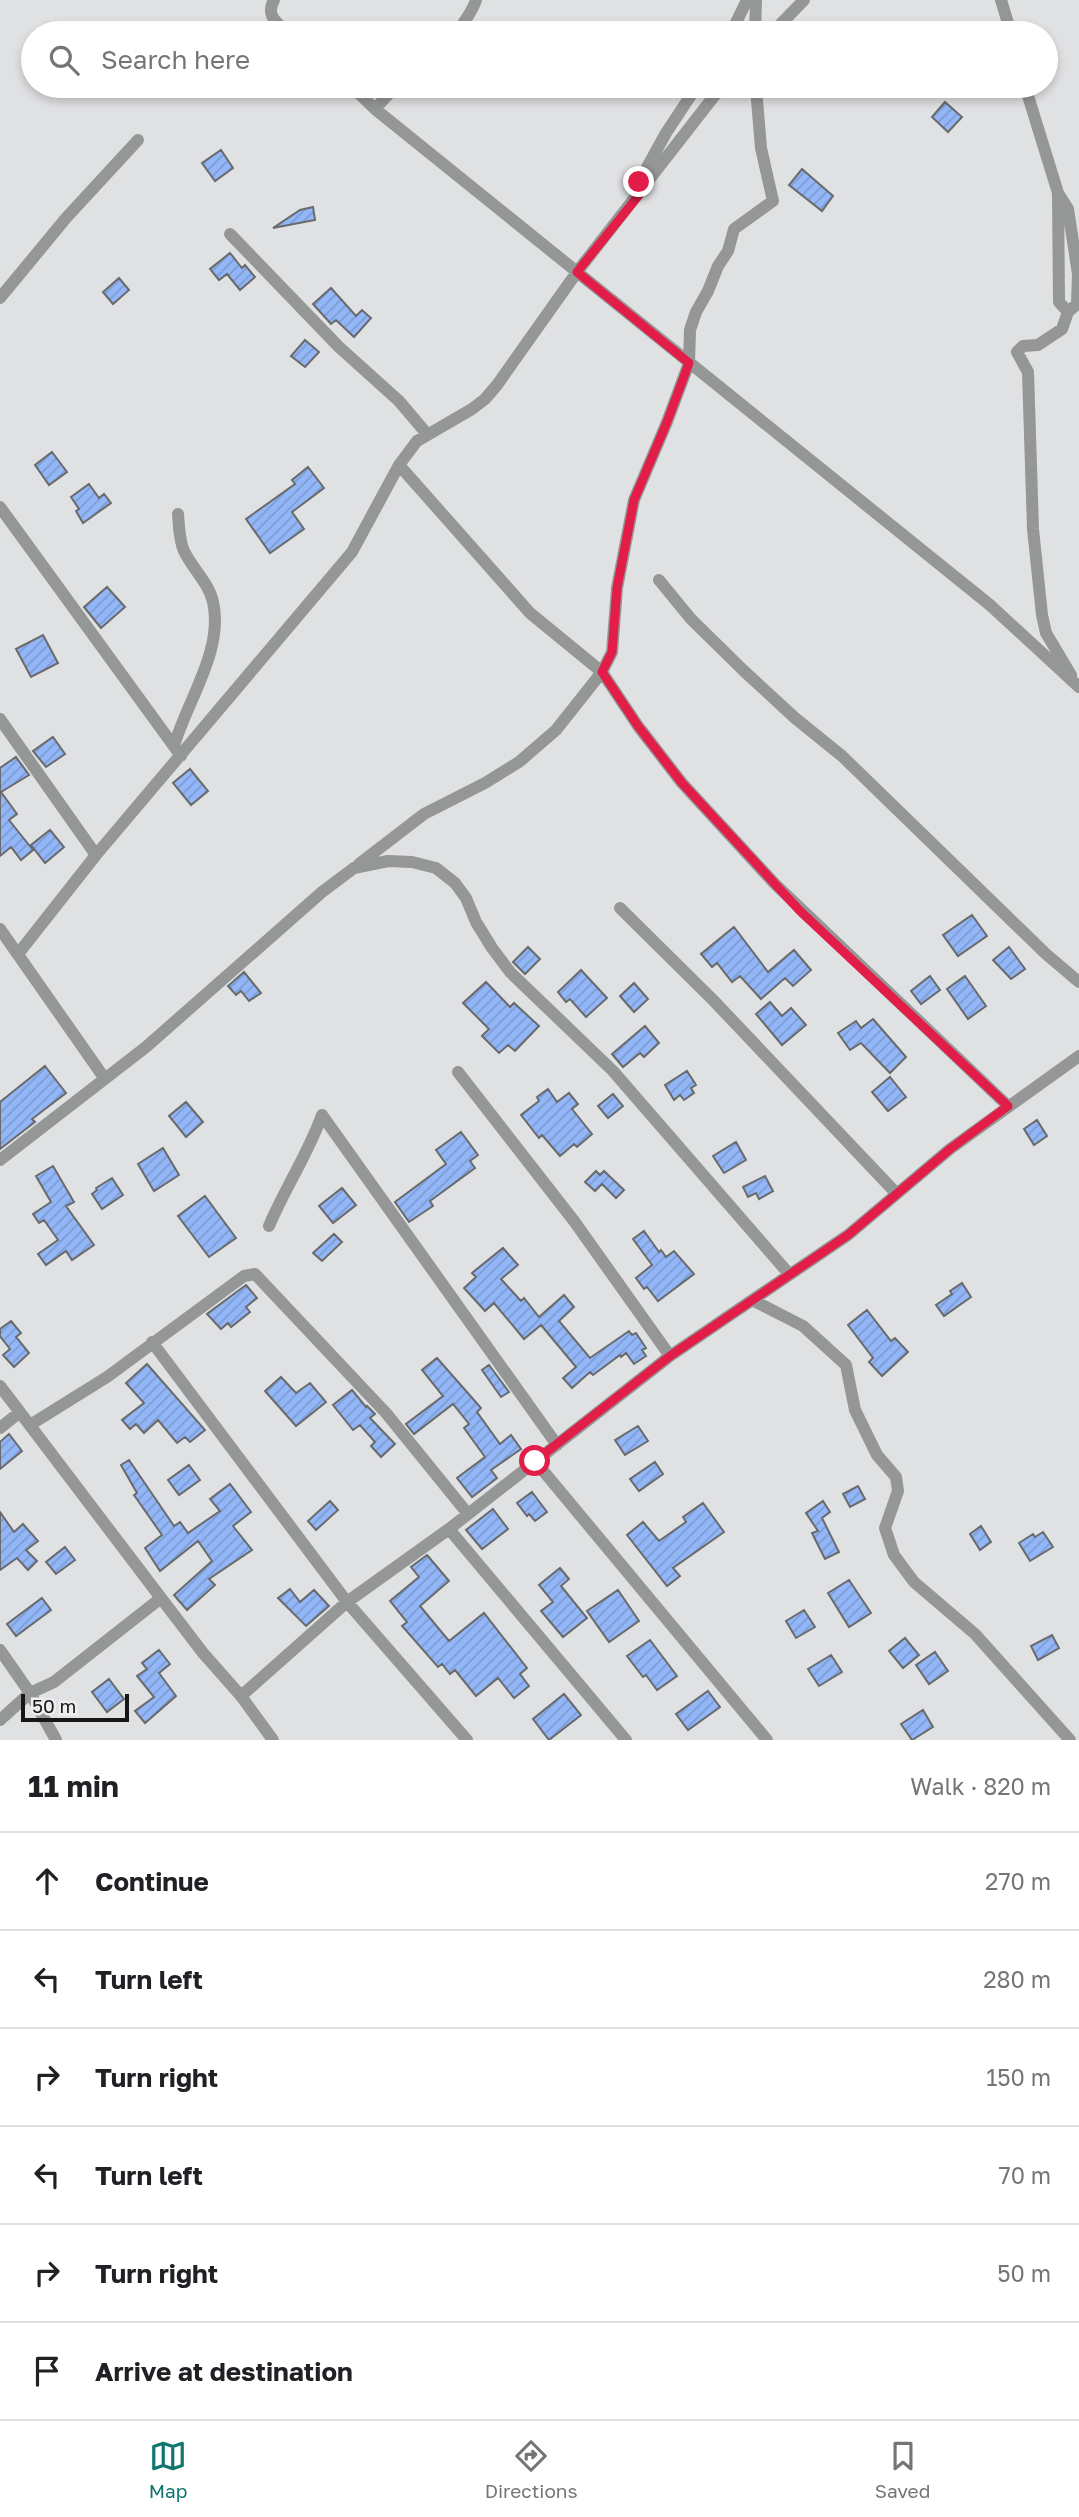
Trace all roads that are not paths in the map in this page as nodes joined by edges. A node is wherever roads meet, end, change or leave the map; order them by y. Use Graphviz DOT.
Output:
graph roads {
  1 [pos="274,0"];
  2 [pos="476,0"];
  3 [pos="747,0"];
  4 [pos="757,0"];
  5 [pos="804,0"];
  6 [pos="1001,0"];
  7 [pos="274,21"];
  8 [pos="464,21"];
  9 [pos="737,21"];
  10 [pos="756,21"];
  11 [pos="784,21"];
  12 [pos="1007,21"];
  13 [pos="366,98"];
  14 [pos="385,98"];
  15 [pos="689,98"];
  16 [pos="713,98"];
  17 [pos="758,98"];
  18 [pos="1030,98"];
  19 [pos="375,108"];
  20 [pos="138,139"];
  21 [pos="1058,193"];
  22 [pos="639,195"];
  23 [pos="230,234"];
  24 [pos="577,272"];
  25 [pos="0,298"];
  26 [pos="1078,299"];
  27 [pos="1068,312"];
  28 [pos="689,363"];
  29 [pos="427,434"];
  30 [pos="399,465"];
  31 [pos="0,506"];
  32 [pos="178,513"];
  33 [pos="659,580"];
  34 [pos="602,672"];
  35 [pos="1078,686"];
  36 [pos="0,719"];
  37 [pos="177,751"];
  38 [pos="96,855"];
  39 [pos="354,868"];
  40 [pos="620,908"];
  41 [pos="0,929"];
  42 [pos="18,954"];
  43 [pos="1079,982"];
  44 [pos="1079,1056"];
  45 [pos="458,1072"];
  46 [pos="105,1079"];
  47 [pos="1008,1106"];
  48 [pos="0,1160"];
  49 [pos="896,1193"];
  50 [pos="270,1226"];
  51 [pos="789,1274"];
  52 [pos="752,1300"];
  53 [pos="152,1342"];
  54 [pos="670,1356"];
  55 [pos="0,1386"];
  56 [pos="20,1412"];
  57 [pos="30,1425"];
  58 [pos="0,1428"];
  59 [pos="557,1446"];
  60 [pos="535,1461"];
  61 [pos="468,1514"];
  62 [pos="449,1529"];
  63 [pos="161,1598"];
  64 [pos="347,1602"];
  65 [pos="0,1650"];
  66 [pos="30,1693"];
  67 [pos="241,1696"];
  68 [pos="0,1720"];
  69 [pos="56,1740"];
  70 [pos="273,1740"];
  71 [pos="467,1740"];
  72 [pos="626,1740"];
  73 [pos="767,1740"];
  74 [pos="1070,1740"];
  1 -- 7 [label="street"];
  2 -- 8 [label="street"];
  3 -- 9 [label="street"];
  4 -- 10 [label="street"];
  5 -- 11 [label="street"];
  6 -- 12 [label="street"];
  13 -- 19 [label="street"];
  14 -- 19 [label="street"];
  15 -- 22 [label="street"];
  16 -- 22 [label="street"];
  17 -- 28 [label="street"];
  18 -- 21 [label="street"];
  19 -- 24 [label="street"];
  20 -- 25 [label="street"];
  21 -- 26 [label="street"];
  21 -- 27 [label="street"];
  22 -- 24 [label="street"];
  23 -- 29 [label="street"];
  24 -- 28 [label="street"];
  24 -- 29 [label="street"];
  26 -- 27 [label="street"];
  27 -- 35 [label="street"];
  28 -- 34 [label="street"];
  28 -- 35 [label="street"];
  29 -- 30 [label="street"];
  30 -- 34 [label="street"];
  30 -- 37 [label="street"];
  31 -- 37 [label="street"];
  32 -- 37 [label="street"];
  33 -- 43 [label="street"];
  34 -- 39 [label="street"];
  34 -- 47 [label="street"];
  36 -- 38 [label="street"];
  37 -- 38 [label="street"];
  38 -- 42 [label="street"];
  39 -- 46 [label="street"];
  39 -- 51 [label="street"];
  40 -- 49 [label="street"];
  41 -- 42 [label="street"];
  42 -- 46 [label="street"];
  44 -- 47 [label="street"];
  45 -- 54 [label="street"];
  46 -- 48 [label="street"];
  47 -- 49 [label="street"];
  49 -- 51 [label="street"];
  50 -- 59 [label="street"];
  51 -- 52 [label="street"];
  52 -- 54 [label="street"];
  52 -- 74 [label="street"];
  53 -- 57 [label="street"];
  53 -- 61 [label="street"];
  53 -- 64 [label="street"];
  54 -- 59 [label="street"];
  55 -- 56 [label="street"];
  56 -- 57 [label="street"];
  56 -- 58 [label="street"];
  57 -- 63 [label="street"];
  59 -- 60 [label="street"];
  60 -- 61 [label="street"];
  60 -- 73 [label="street"];
  61 -- 62 [label="street"];
  62 -- 64 [label="street"];
  62 -- 72 [label="street"];
  63 -- 66 [label="street"];
  63 -- 67 [label="street"];
  64 -- 67 [label="street"];
  64 -- 71 [label="street"];
  65 -- 66 [label="street"];
  66 -- 68 [label="street"];
  66 -- 69 [label="street"];
  67 -- 70 [label="street"];
}
